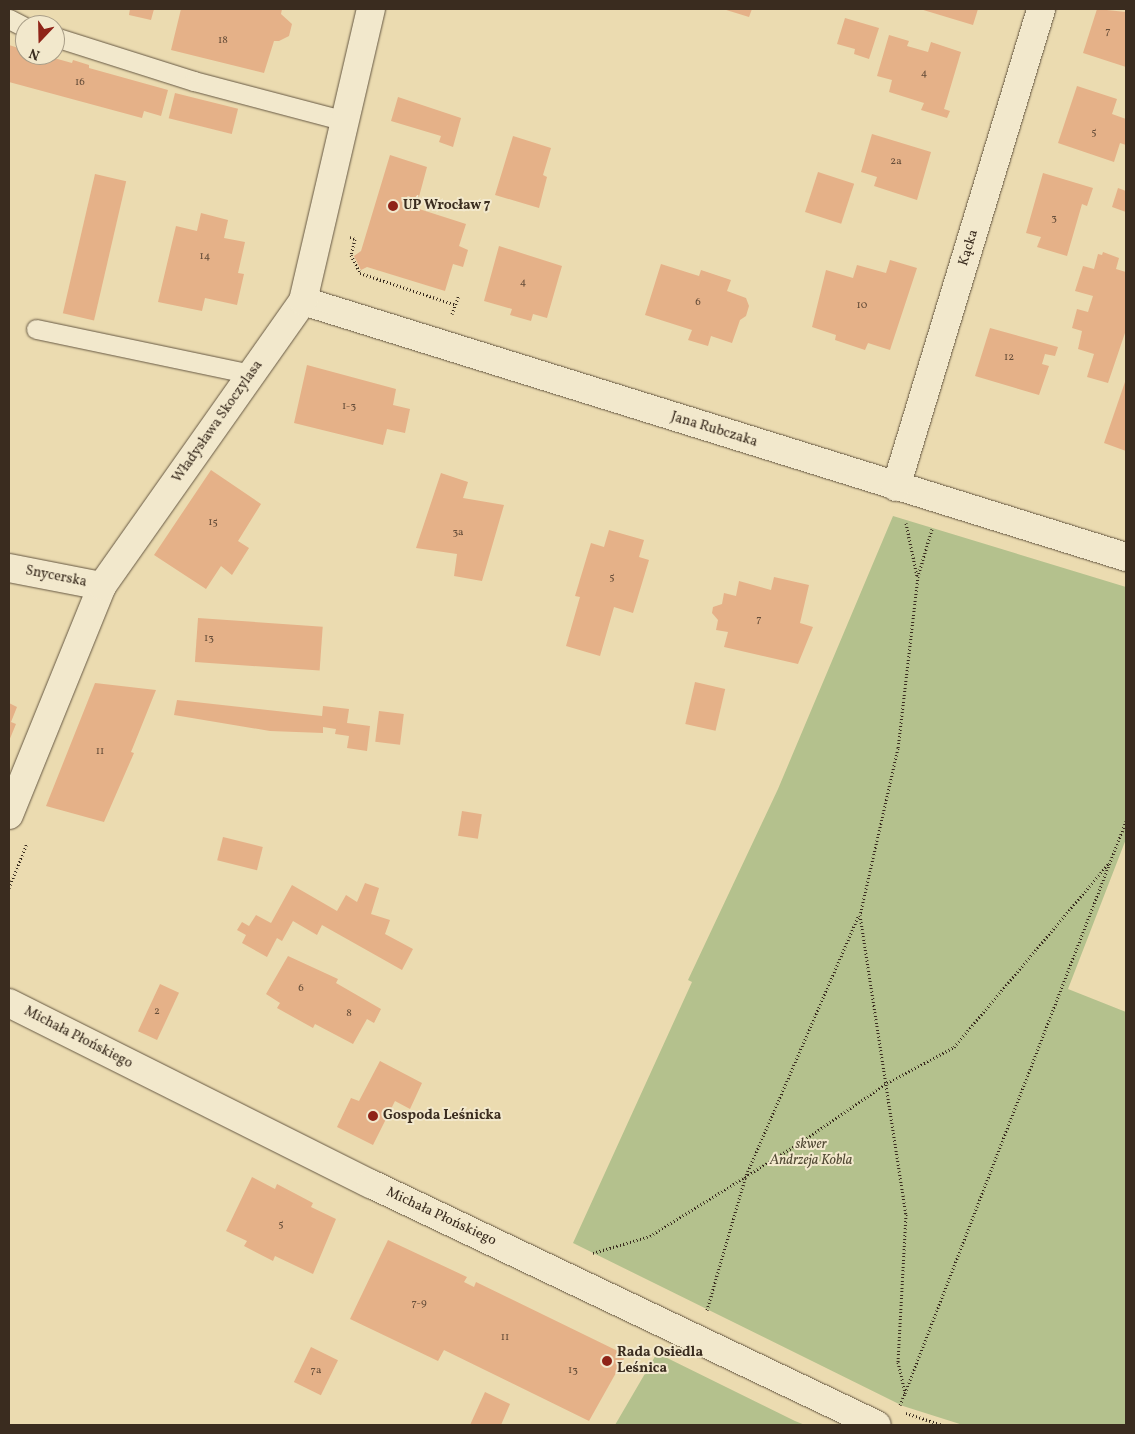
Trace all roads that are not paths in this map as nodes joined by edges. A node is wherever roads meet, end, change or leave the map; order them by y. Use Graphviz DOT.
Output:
graph roads {
  1 [pos="371,9"];
  2 [pos="1042,9"];
  3 [pos="65,40"];
  4 [pos="345,121"];
  5 [pos="303,301"];
  6 [pos="36,329"];
  7 [pos="252,374"];
  8 [pos="896,487"];
  9 [pos="1126,557"];
  10 [pos="9,568"];
  11 [pos="102,586"];
  12 [pos="9,815"];
  13 [pos="9,1003"];
  14 [pos="877,1425"];
  1 -- 4 [label="street, Władysława Skoczylasa"];
  2 -- 8 [label="street, Kącka"];
  3 -- 4 [label="lane"];
  4 -- 5 [label="street, Władysława Skoczylasa"];
  5 -- 7 [label="street, Władysława Skoczylasa"];
  5 -- 8 [label="street, Jana Rubczaka"];
  6 -- 7 [label="lane"];
  7 -- 11 [label="street, Władysława Skoczylasa"];
  8 -- 9 [label="street, Jana Rubczaka"];
  10 -- 11 [label="street, Snycerska"];
  11 -- 12 [label="street, Władysława Skoczylasa"];
  13 -- 14 [label="street, Michała Płońskiego"];
}
